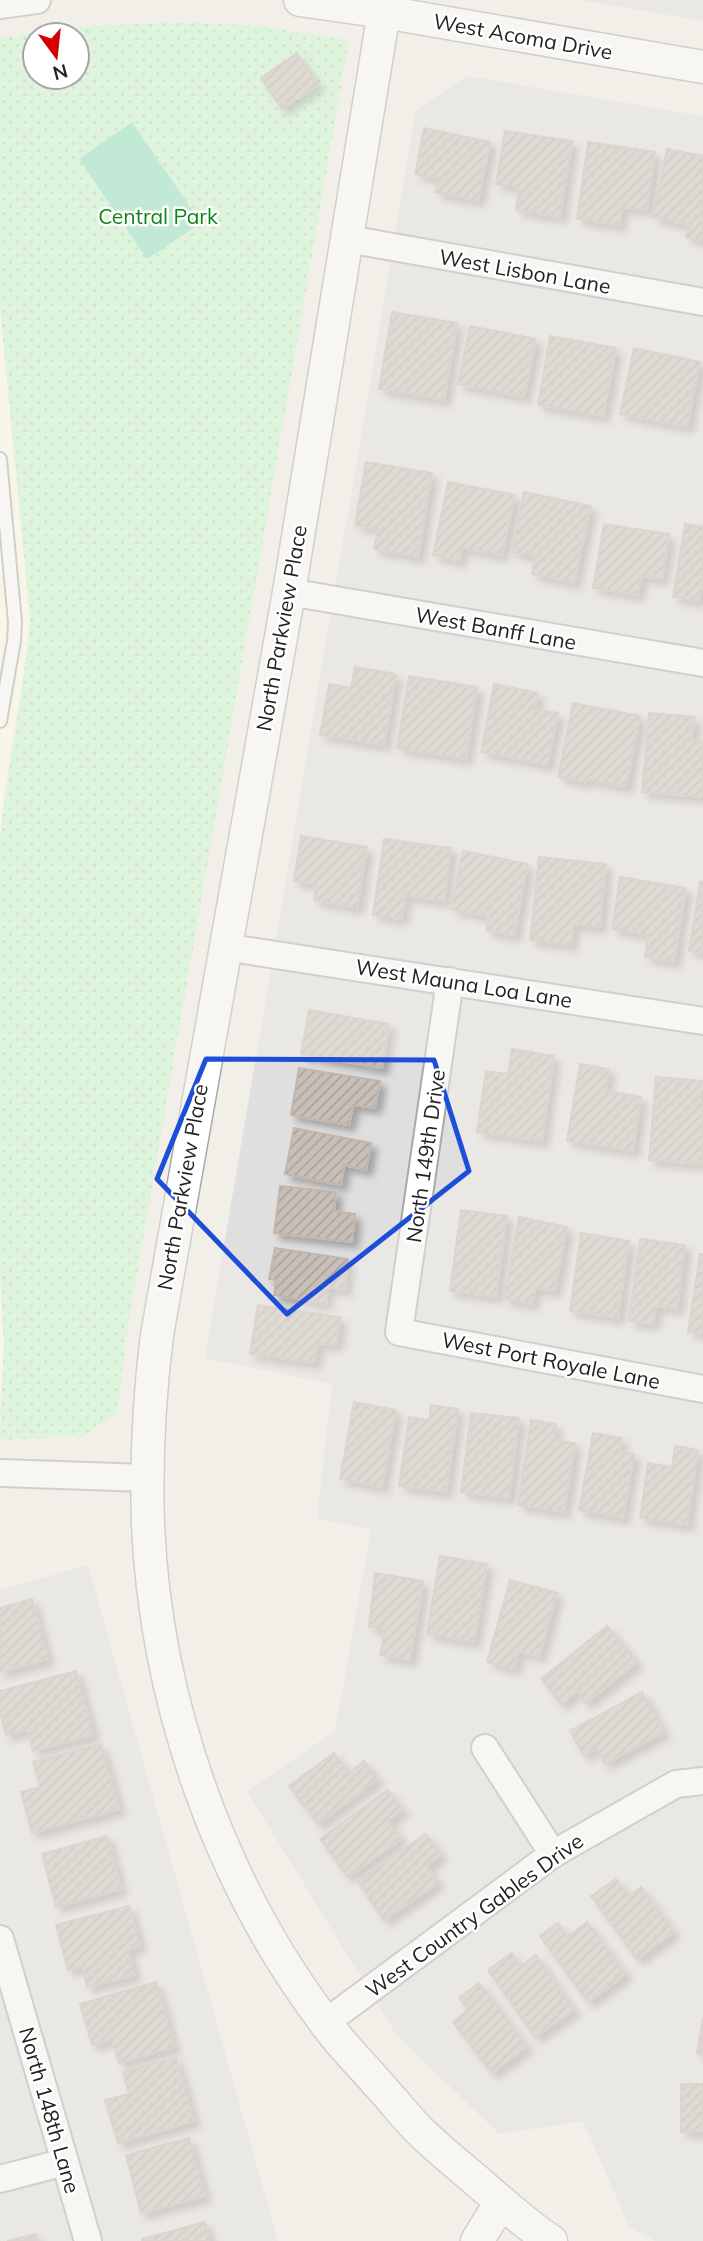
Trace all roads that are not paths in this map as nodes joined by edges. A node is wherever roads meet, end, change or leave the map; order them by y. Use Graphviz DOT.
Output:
graph roads {
  1 [pos="37,0"];
  2 [pos="300,0"];
  3 [pos="0,5"];
  4 [pos="384,12"];
  5 [pos="703,67"];
  6 [pos="348,239"];
  7 [pos="703,302"];
  8 [pos="0,459"];
  9 [pos="289,592"];
  10 [pos="703,663"];
  11 [pos="0,721"];
  12 [pos="224,947"];
  13 [pos="450,981"];
  14 [pos="703,1021"];
  15 [pos="399,1332"];
  16 [pos="703,1389"];
  17 [pos="0,1473"];
  18 [pos="147,1478"];
  19 [pos="485,1748"];
  20 [pos="703,1781"];
  21 [pos="553,1854"];
  22 [pos="0,1938"];
  23 [pos="325,2023"];
  24 [pos="65,2162"];
  25 [pos="0,2179"];
  26 [pos="501,2202"];
  27 [pos="88,2241"];
  28 [pos="477,2241"];
  29 [pos="551,2241"];
  1 -- 3 [label="street"];
  2 -- 4 [label="street, West Acoma Drive"];
  4 -- 5 [label="street, West Acoma Drive"];
  4 -- 6 [label="street, North Parkview Place"];
  6 -- 7 [label="street, West Lisbon Lane"];
  6 -- 9 [label="street, North Parkview Place"];
  8 -- 11 [label="lane"];
  9 -- 10 [label="street, West Banff Lane"];
  9 -- 12 [label="street, North Parkview Place"];
  12 -- 13 [label="street, West Mauna Loa Lane"];
  12 -- 18 [label="street, North Parkview Place"];
  13 -- 14 [label="street, West Mauna Loa Lane"];
  13 -- 15 [label="street, North 149th Drive"];
  15 -- 16 [label="street, West Port Royale Lane"];
  17 -- 18 [label="street"];
  18 -- 23 [label="street, North Parkview Place"];
  19 -- 21 [label="street"];
  20 -- 21 [label="street, West Country Gables Drive"];
  21 -- 23 [label="street, West Country Gables Drive"];
  22 -- 24 [label="street, North 148th Lane"];
  23 -- 26 [label="street, North Parkview Place"];
  24 -- 25 [label="street"];
  24 -- 27 [label="street, North 148th Lane"];
  26 -- 28 [label="street"];
  26 -- 29 [label="street, North Parkview Place"];
}
